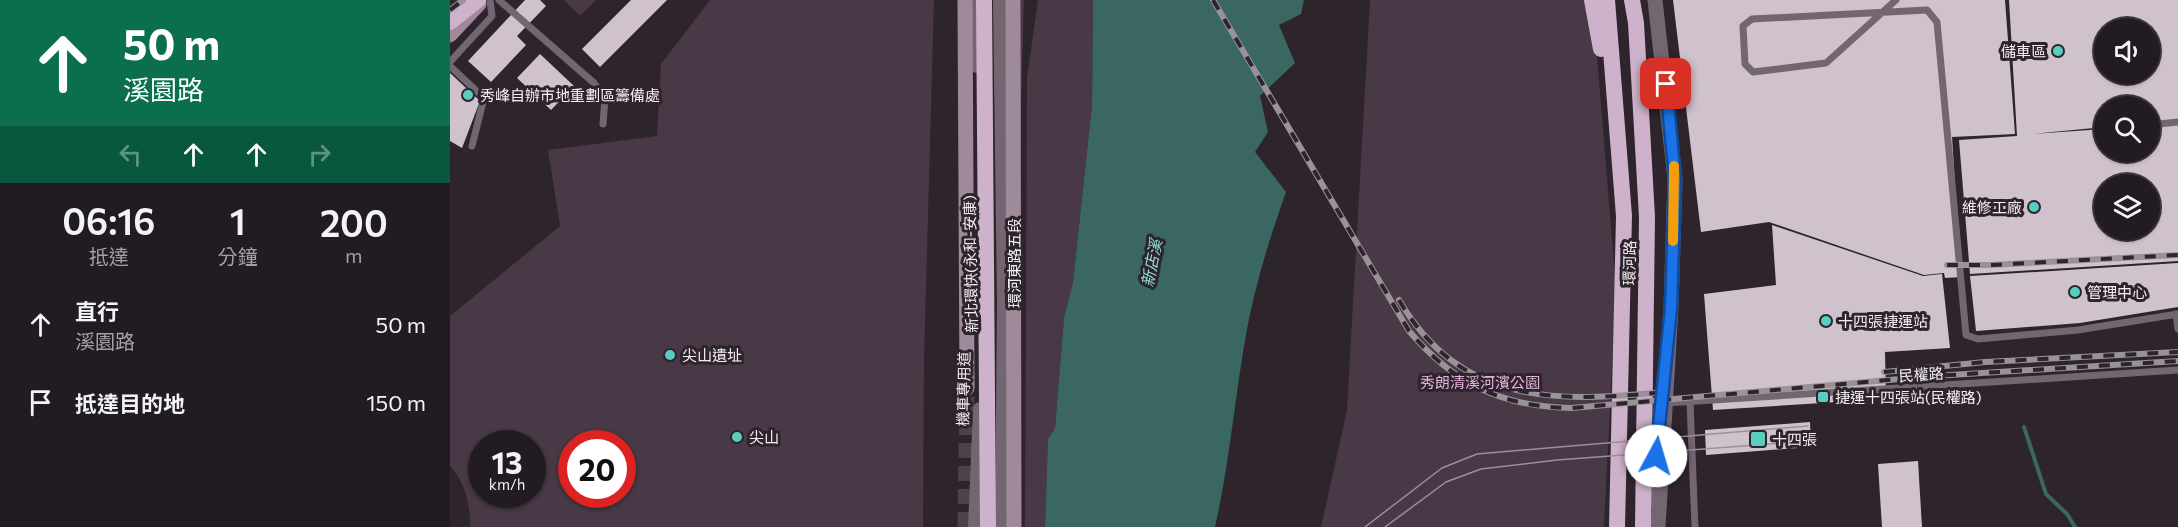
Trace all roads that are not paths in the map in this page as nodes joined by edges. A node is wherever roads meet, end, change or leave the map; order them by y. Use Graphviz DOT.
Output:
graph roads {
  1 [pos="480,0"];
  2 [pos="490,0"];
  3 [pos="499,0"];
  4 [pos="965,0"];
  5 [pos="975,0"];
  6 [pos="984,0"];
  7 [pos="991,0"];
  8 [pos="1000,0"];
  9 [pos="1013,0"];
  10 [pos="1592,0"];
  11 [pos="1607,0"];
  12 [pos="1632,0"];
  13 [pos="1655,0"];
  14 [pos="1896,0"];
  15 [pos="450,22"];
  16 [pos="450,35"];
  17 [pos="450,64"];
  18 [pos="2178,122"];
  19 [pos="603,124"];
  20 [pos="2160,124"];
  21 [pos="1618,133"];
  22 [pos="472,146"];
  23 [pos="2177,314"];
  24 [pos="2178,329"];
  25 [pos="1666,362"];
  26 [pos="2178,370"];
  27 [pos="967,388"];
  28 [pos="1690,402"];
  29 [pos="1666,404"];
  30 [pos="975,527"];
  31 [pos="988,527"];
  32 [pos="996,527"];
  33 [pos="1002,527"];
  34 [pos="1014,527"];
  35 [pos="1617,527"];
  36 [pos="1643,527"];
  37 [pos="1648,527"];
  38 [pos="1658,527"];
  39 [pos="1695,527"];
  1 -- 15 [label="highway"];
  1 -- 16 [label="main road"];
  2 -- 17 [label="lane"];
  3 -- 19 [label="lane"];
  4 -- 27 [label="main road"];
  5 -- 30 [label="street, 機車專用道"];
  6 -- 31 [label="highway, 新北環快(永和-安康)"];
  7 -- 32 [label="highway, 新北環快(永和-安康)"];
  8 -- 33 [label="street"];
  9 -- 34 [label="main road, 環河東路五段"];
  10 -- 21 [label="highway"];
  11 -- 21 [label="highway, 環河路"];
  12 -- 36 [label="highway, 環河路"];
  13 -- 25 [label="street"];
  14 -- 23 [label="lane"];
  17 -- 22 [label="lane"];
  18 -- 20 [label="lane"];
  21 -- 35 [label="highway, 環河路"];
  23 -- 24 [label="lane"];
  25 -- 29 [label="street"];
  25 -- 37 [label="lane"];
  26 -- 28 [label="lane, 民權路"];
  28 -- 29 [label="lane, 民權路"];
  28 -- 39 [label="lane"];
  29 -- 38 [label="street"];
}
